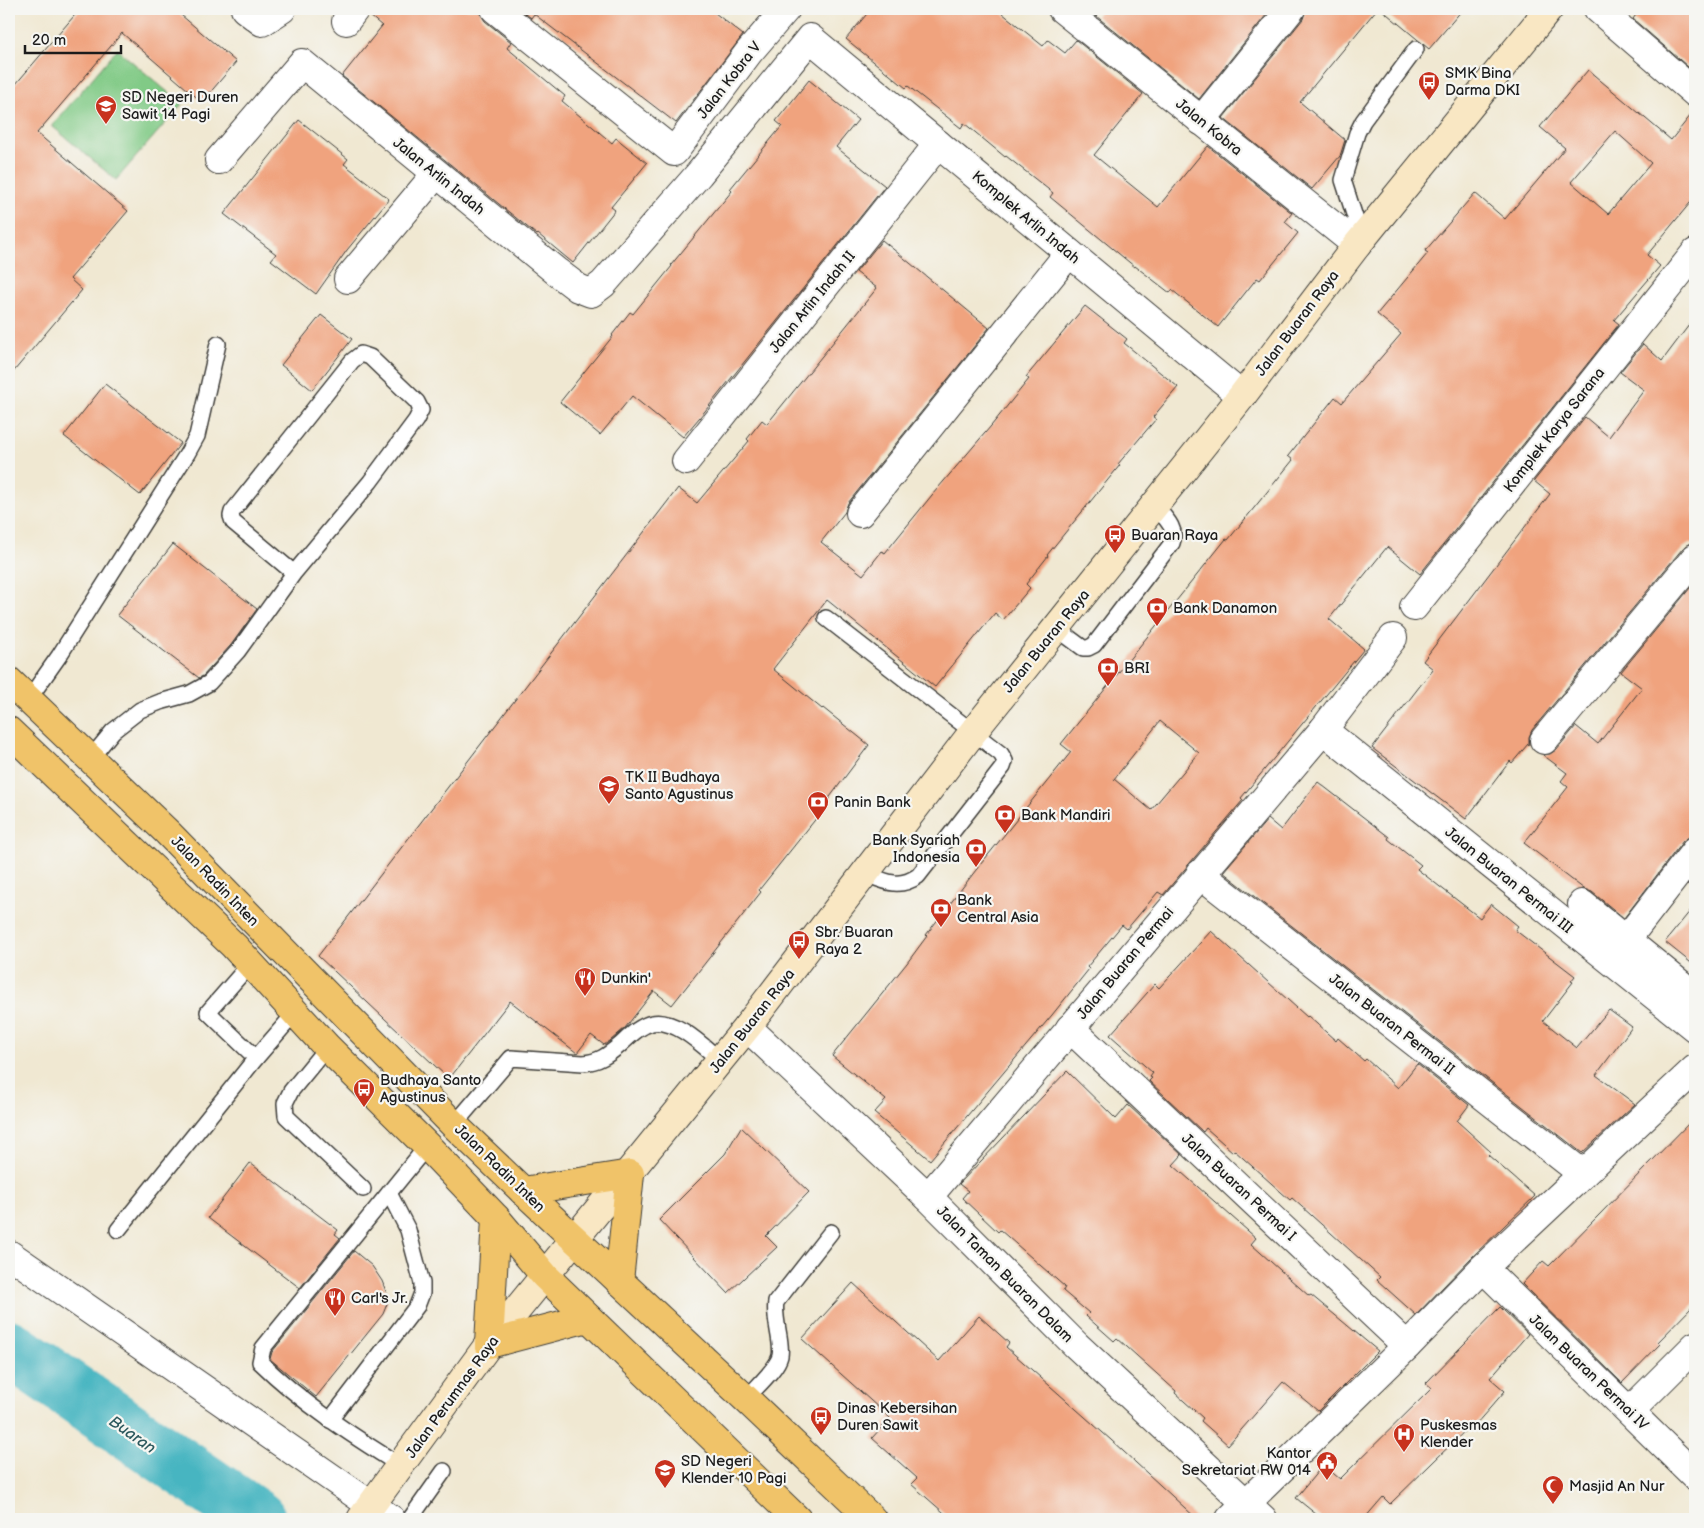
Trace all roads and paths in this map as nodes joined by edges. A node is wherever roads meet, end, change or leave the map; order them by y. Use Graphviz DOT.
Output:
graph roads {
  1 [pos="245,9"];
  2 [pos="282,9"];
  3 [pos="495,9"];
  4 [pos="786,9"];
  5 [pos="1291,9"];
  6 [pos="1549,9"];
  7 [pos="1598,9"];
  8 [pos="1066,10"];
  9 [pos="1416,49"];
  10 [pos="1695,93"];
  11 [pos="1201,121"];
  12 [pos="938,144"];
  13 [pos="219,160"];
  14 [pos="436,174"];
  15 [pos="1359,242"];
  16 [pos="1695,253"];
  17 [pos="1069,254"];
  18 [pos="348,279"];
  19 [pos="591,286"];
  20 [pos="218,344"];
  21 [pos="1242,396"];
  22 [pos="686,460"];
  23 [pos="1154,505"];
  24 [pos="860,513"];
  25 [pos="1695,558"];
  26 [pos="294,573"];
  27 [pos="1414,607"];
  28 [pos="826,618"];
  29 [pos="1056,628"];
  30 [pos="1393,638"];
  31 [pos="9,681"];
  32 [pos="28,700"];
  33 [pos="1323,730"];
  34 [pos="9,731"];
  35 [pos="973,732"];
  36 [pos="1544,740"];
  37 [pos="90,759"];
  38 [pos="1695,851"];
  39 [pos="866,874"];
  40 [pos="1200,874"];
  41 [pos="1582,904"];
  42 [pos="1626,940"];
  43 [pos="250,964"];
  44 [pos="1695,996"];
  45 [pos="295,1013"];
  46 [pos="747,1028"];
  47 [pos="1070,1028"];
  48 [pos="1695,1028"];
  49 [pos="327,1047"];
  50 [pos="256,1058"];
  51 [pos="721,1061"];
  52 [pos="1695,1070"];
  53 [pos="454,1125"];
  54 [pos="427,1146"];
  55 [pos="630,1174"];
  56 [pos="1583,1174"];
  57 [pos="363,1189"];
  58 [pos="523,1192"];
  59 [pos="388,1193"];
  60 [pos="928,1197"];
  61 [pos="496,1218"];
  62 [pos="118,1230"];
  63 [pos="831,1232"];
  64 [pos="574,1239"];
  65 [pos="9,1254"];
  66 [pos="1483,1268"];
  67 [pos="545,1276"];
  68 [pos="619,1281"];
  69 [pos="588,1318"];
  70 [pos="489,1344"];
  71 [pos="1407,1346"];
  72 [pos="1695,1346"];
  73 [pos="746,1399"];
  74 [pos="1630,1411"];
  75 [pos="330,1420"];
  76 [pos="401,1466"];
  77 [pos="444,1471"];
  78 [pos="1695,1476"];
  79 [pos="374,1514"];
  80 [pos="1247,1514"];
  81 [pos="410,1519"];
  82 [pos="797,1519"];
  83 [pos="872,1519"];
  1 -- 2 [label="street"];
  3 -- 4 [label="street, Jalan Kobra V"];
  5 -- 11 [label="street"];
  6 -- 15 [label="street, Jalan Buaran Raya"];
  7 -- 10 [label="street"];
  8 -- 11 [label="street, Jalan Kobra"];
  9 -- 15 [label="lane"];
  11 -- 15 [label="street, Jalan Kobra"];
  12 -- 17 [label="street, Komplek Arlin Indah"];
  12 -- 19 [label="street, Komplek Arlin Indah"];
  12 -- 22 [label="street, Jalan Arlin Indah II"];
  13 -- 14 [label="street, Jalan Arlin Indah"];
  14 -- 18 [label="street"];
  14 -- 19 [label="street, Jalan Arlin Indah"];
  15 -- 21 [label="street, Jalan Buaran Raya"];
  16 -- 27 [label="street, Komplek Karya Sarana"];
  17 -- 21 [label="street, Komplek Arlin Indah"];
  17 -- 24 [label="street"];
  20 -- 32 [label="lane"];
  21 -- 23 [label="street, Jalan Buaran Raya"];
  23 -- 29 [label="street, Jalan Buaran Raya"];
  23 -- 29 [label="lane"];
  25 -- 36 [label="street"];
  26 -- 26 [label="lane"];
  26 -- 37 [label="lane"];
  28 -- 35 [label="lane"];
  29 -- 35 [label="street, Jalan Buaran Raya"];
  30 -- 33 [label="street, Jalan Buaran Permai"];
  31 -- 32 [label="main road, Jalan Radin Inten"];
  32 -- 37 [label="main road, Jalan Radin Inten"];
  33 -- 40 [label="street, Jalan Buaran Permai"];
  33 -- 48 [label="street, Jalan Buaran Permai III"];
  34 -- 43 [label="main road"];
  35 -- 39 [label="street, Jalan Buaran Raya"];
  35 -- 39 [label="lane"];
  37 -- 53 [label="main road, Jalan Radin Inten"];
  38 -- 42 [label="street"];
  39 -- 46 [label="street, Jalan Buaran Raya"];
  40 -- 47 [label="street, Jalan Buaran Permai"];
  40 -- 56 [label="street, Jalan Buaran Permai II"];
  41 -- 42 [label="street"];
  42 -- 44 [label="street"];
  43 -- 45 [label="main road"];
  43 -- 50 [label="lane"];
  45 -- 49 [label="main road"];
  45 -- 50 [label="lane"];
  46 -- 51 [label="street, Jalan Buaran Raya"];
  46 -- 60 [label="street, Jalan Taman Buaran Dalam"];
  47 -- 60 [label="street, Jalan Buaran Permai"];
  47 -- 71 [label="street, Jalan Buaran Permai I"];
  49 -- 54 [label="main road"];
  49 -- 57 [label="lane"];
  50 -- 62 [label="lane"];
  51 -- 53 [label="lane"];
  51 -- 55 [label="street, Jalan Buaran Raya"];
  52 -- 56 [label="street"];
  53 -- 58 [label="main road, Jalan Radin Inten"];
  54 -- 59 [label="lane"];
  54 -- 61 [label="main road"];
  55 -- 58 [label="main road"];
  55 -- 64 [label="street, Jalan Buaran Raya"];
  55 -- 68 [label="main road"];
  56 -- 66 [label="street"];
  58 -- 64 [label="main road, Jalan Radin Inten"];
  59 -- 75 [label="lane"];
  59 -- 75 [label="lane"];
  60 -- 80 [label="street, Jalan Taman Buaran Dalam"];
  61 -- 67 [label="main road"];
  61 -- 70 [label="main road"];
  63 -- 73 [label="lane"];
  64 -- 67 [label="street, Jalan Buaran Raya"];
  64 -- 68 [label="main road, Jalan Radin Inten"];
  65 -- 79 [label="street"];
  66 -- 71 [label="street"];
  66 -- 74 [label="street, Jalan Buaran Permai IV"];
  67 -- 69 [label="main road"];
  67 -- 70 [label="street, Jalan Perumnas Raya"];
  68 -- 73 [label="main road, Jalan Radin Inten"];
  69 -- 70 [label="main road"];
  69 -- 82 [label="main road"];
  70 -- 76 [label="street, Jalan Perumnas Raya"];
  71 -- 80 [label="street"];
  72 -- 74 [label="street"];
  73 -- 83 [label="main road, Jalan Radin Inten"];
  74 -- 78 [label="street, Jalan Buaran Permai IV"];
  75 -- 76 [label="lane"];
  76 -- 79 [label="street, Jalan Perumnas Raya"];
  77 -- 81 [label="lane"];
}
